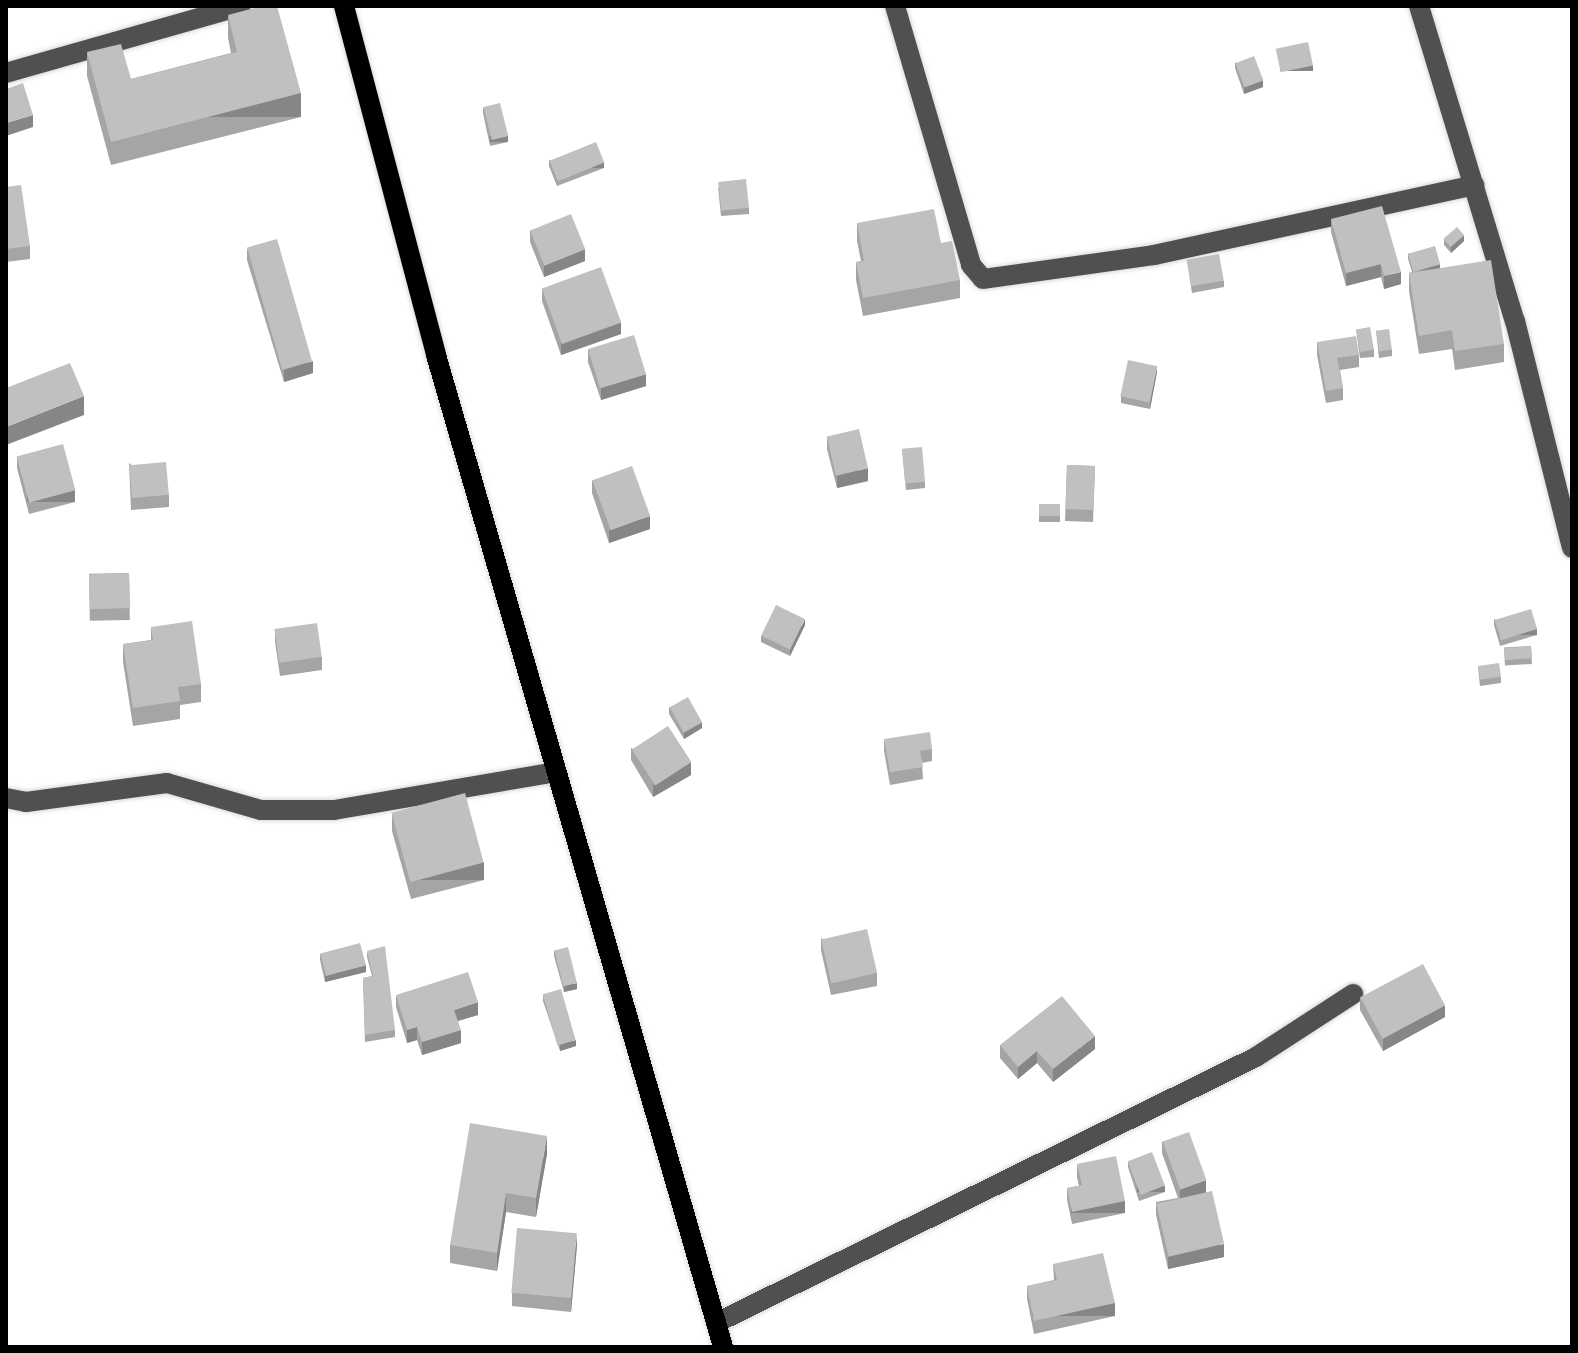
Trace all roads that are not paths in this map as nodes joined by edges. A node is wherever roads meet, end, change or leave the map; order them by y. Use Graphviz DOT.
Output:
graph roads {
  1 [pos="241,6"];
  2 [pos="344,6"];
  3 [pos="895,6"];
  4 [pos="1419,6"];
  5 [pos="6,73"];
  6 [pos="1474,185"];
  7 [pos="1572,548"];
  8 [pos="556,772"];
  9 [pos="6,798"];
  10 [pos="1353,994"];
  11 [pos="716,1323"];
  12 [pos="723,1347"];
  1 -- 5 [label="street"];
  2 -- 8 [label="main road"];
  3 -- 6 [label="street"];
  4 -- 6 [label="street"];
  6 -- 7 [label="street"];
  8 -- 9 [label="street"];
  8 -- 11 [label="main road"];
  10 -- 11 [label="street"];
  11 -- 12 [label="main road"];
}
